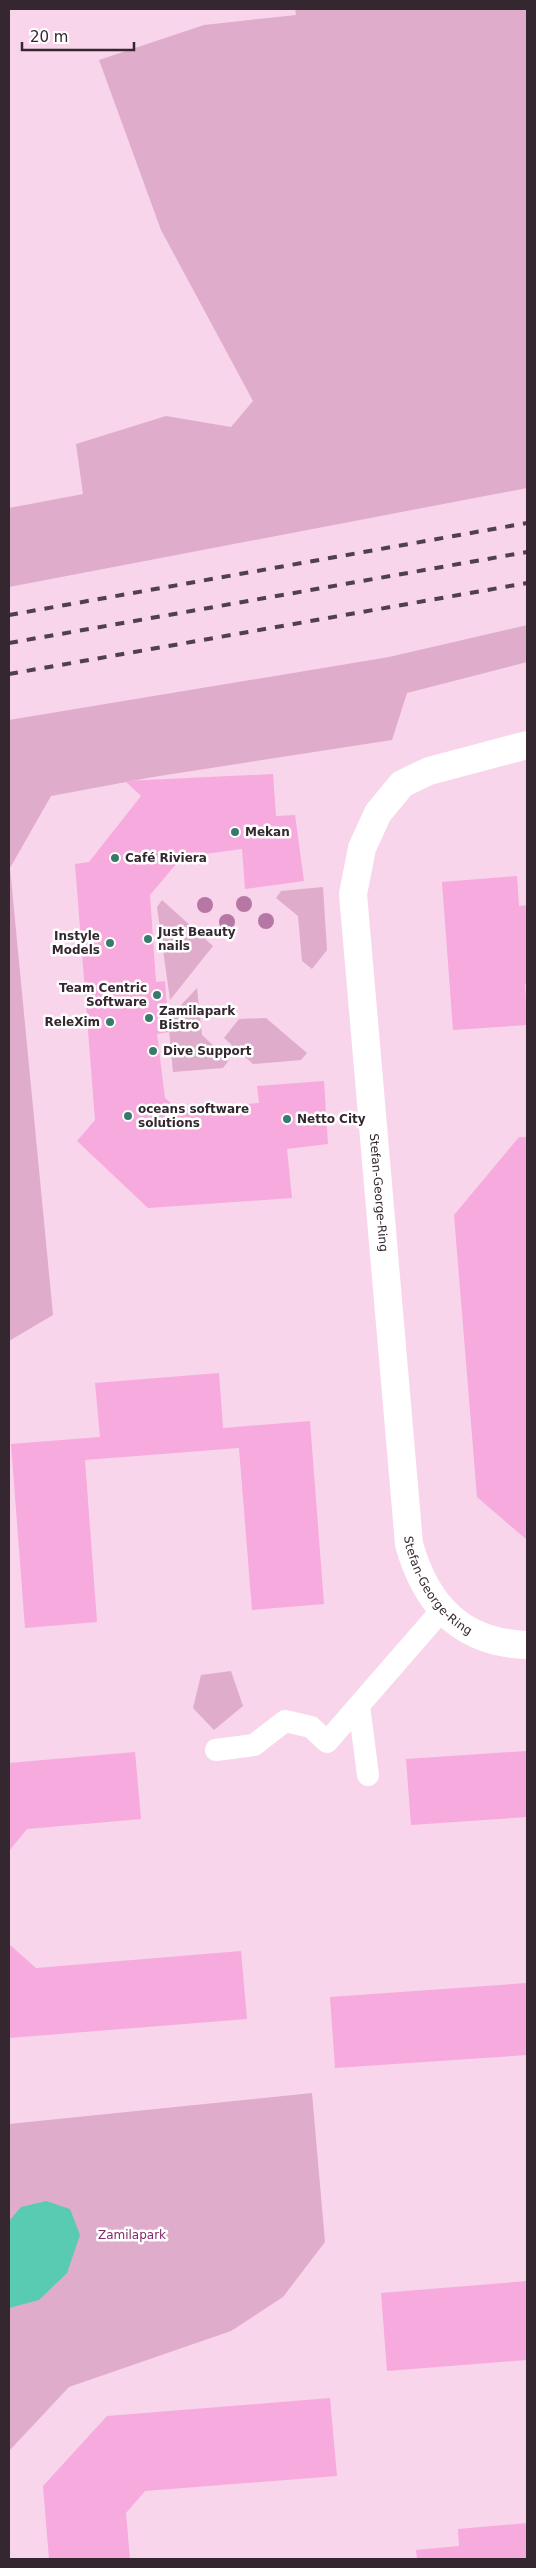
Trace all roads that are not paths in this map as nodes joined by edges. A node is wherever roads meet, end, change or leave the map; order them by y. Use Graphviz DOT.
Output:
graph roads {
  1 [pos="527,745"];
  2 [pos="441,1611"];
  3 [pos="527,1645"];
  4 [pos="358,1706"];
  5 [pos="216,1750"];
  6 [pos="368,1775"];
  1 -- 2 [label="street, Stefan-George-Ring"];
  2 -- 3 [label="street, Stefan-George-Ring"];
  2 -- 4 [label="lane"];
  4 -- 5 [label="lane"];
  4 -- 6 [label="lane"];
}
